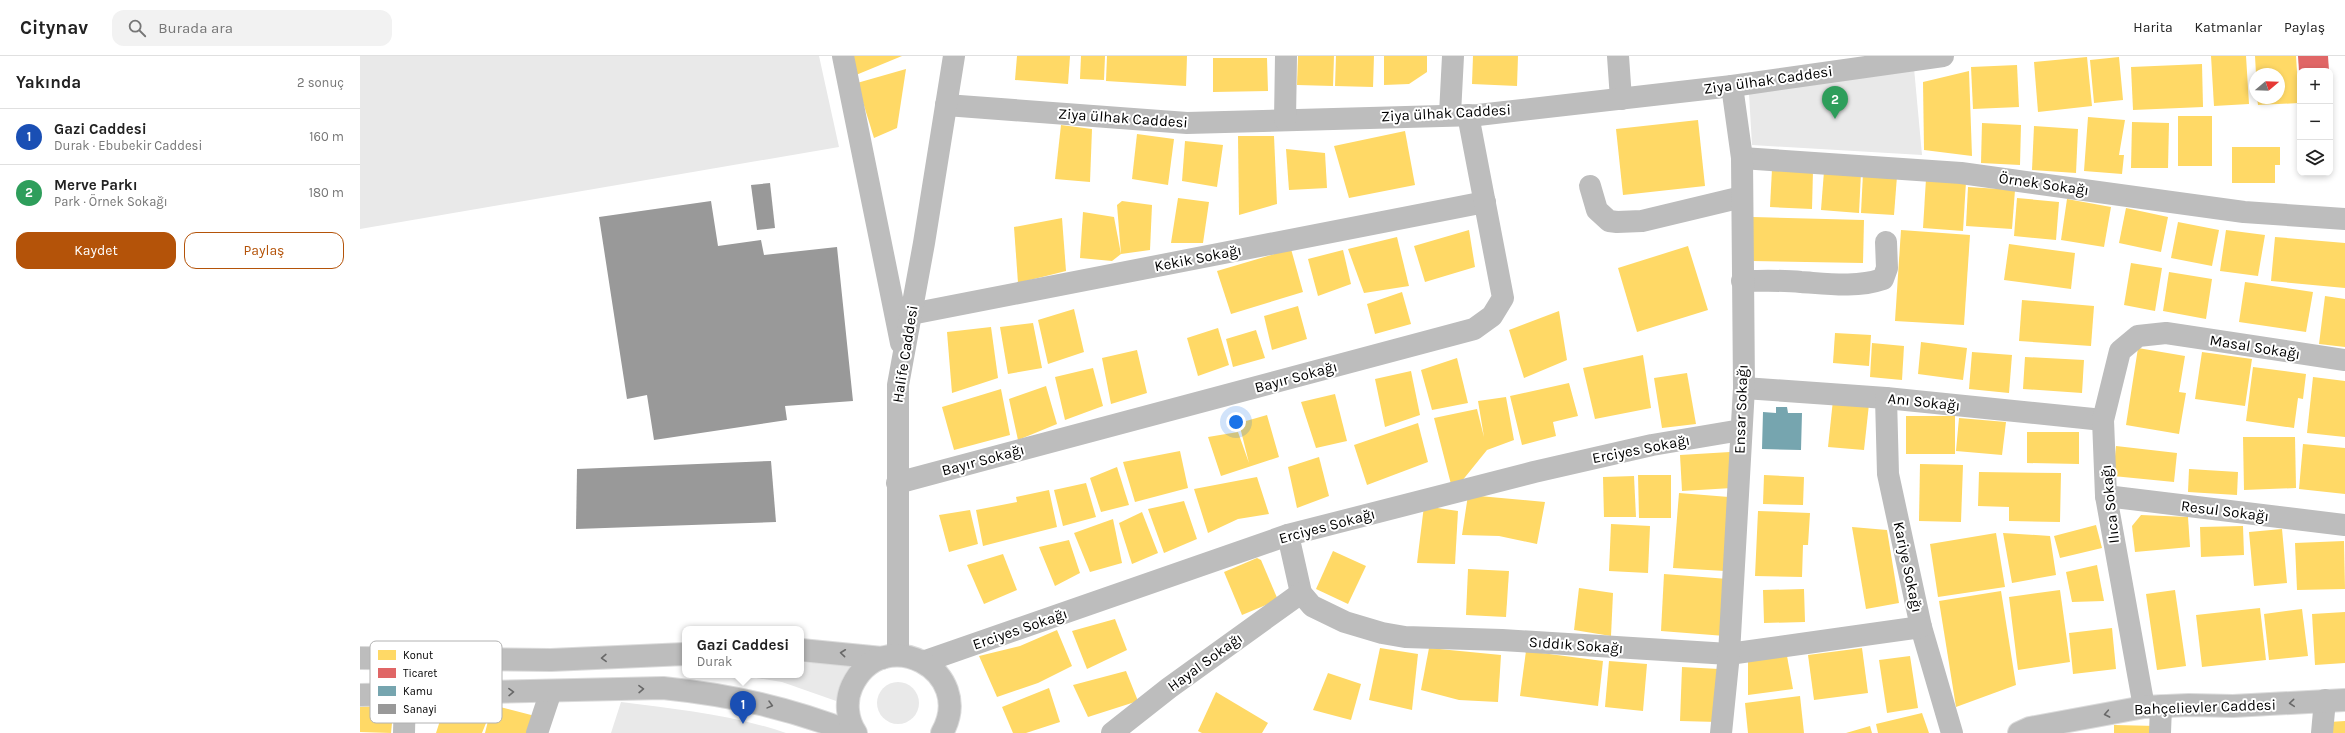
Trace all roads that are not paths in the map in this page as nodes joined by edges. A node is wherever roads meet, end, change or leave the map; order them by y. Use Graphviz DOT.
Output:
graph roads {
  1 [pos="843,56"];
  2 [pos="954,56"];
  3 [pos="1286,56"];
  4 [pos="1452,56"];
  5 [pos="1618,56"];
  6 [pos="1935,57"];
  7 [pos="1732,86"];
  8 [pos="1621,99"];
  9 [pos="946,105"];
  10 [pos="1459,114"];
  11 [pos="1285,120"];
  12 [pos="1742,158"];
  13 [pos="1590,186"];
  14 [pos="1742,197"];
  15 [pos="1484,202"];
  16 [pos="2345,219"];
  17 [pos="1886,242"];
  18 [pos="1742,281"];
  19 [pos="911,314"];
  20 [pos="2166,333"];
  21 [pos="904,354"];
  22 [pos="2345,360"];
  23 [pos="1744,388"];
  24 [pos="1886,398"];
  25 [pos="2103,420"];
  26 [pos="1741,430"];
  27 [pos="897,484"];
  28 [pos="2106,496"];
  29 [pos="2345,525"];
  30 [pos="1288,535"];
  31 [pos="1300,593"];
  32 [pos="1921,628"];
  33 [pos="804,650"];
  34 [pos="682,654"];
  35 [pos="1729,654"];
  36 [pos="890,656"];
  37 [pos="360,658"];
  38 [pos="370,658"];
  39 [pos="502,659"];
  40 [pos="551,660"];
  41 [pos="923,662"];
  42 [pos="551,691"];
  43 [pos="502,692"];
  44 [pos="360,695"];
  45 [pos="370,695"];
  46 [pos="2335,700"];
  47 [pos="2153,707"];
  48 [pos="404,723"];
  49 [pos="949,728"];
  50 [pos="404,733"];
  51 [pos="537,733"];
  52 [pos="854,733"];
  53 [pos="1112,733"];
  54 [pos="1721,733"];
  55 [pos="1952,733"];
  56 [pos="2019,733"];
  57 [pos="2160,733"];
  58 [pos="2322,733"];
  1 -- 21 [label="street"];
  2 -- 9 [label="street, Halife Caddesi"];
  3 -- 11 [label="street"];
  4 -- 10 [label="street, Bayır Sokağı"];
  5 -- 8 [label="street"];
  6 -- 7 [label="street, Ziya ülhak Caddesi"];
  7 -- 8 [label="street, Ziya ülhak Caddesi"];
  7 -- 12 [label="street, Ensar Sokağı"];
  8 -- 10 [label="street, Ziya ülhak Caddesi"];
  9 -- 11 [label="street, Ziya ülhak Caddesi"];
  9 -- 19 [label="street, Halife Caddesi"];
  10 -- 11 [label="street, Ziya ülhak Caddesi"];
  10 -- 15 [label="street, Bayır Sokağı"];
  12 -- 14 [label="street, Ensar Sokağı"];
  12 -- 16 [label="street, Örnek Sokağı"];
  13 -- 14 [label="street"];
  14 -- 18 [label="street, Ensar Sokağı"];
  15 -- 19 [label="street, Kekik Sokağı"];
  15 -- 27 [label="street, Bayır Sokağı"];
  17 -- 18 [label="street"];
  18 -- 23 [label="street, Ensar Sokağı"];
  19 -- 21 [label="street, Halife Caddesi"];
  20 -- 22 [label="street, Masal Sokağı"];
  20 -- 25 [label="street, Ilıca Sokağı"];
  21 -- 27 [label="street, Halife Caddesi"];
  23 -- 24 [label="street, Anı Sokağı"];
  23 -- 26 [label="street, Ensar Sokağı"];
  24 -- 25 [label="street, Anı Sokağı"];
  24 -- 32 [label="street, Kariye Sokağı"];
  25 -- 28 [label="street, Ilıca Sokağı"];
  26 -- 30 [label="street, Erciyes Sokağı"];
  26 -- 35 [label="street, Ensar Sokağı"];
  27 -- 36 [label="street, Halife Caddesi"];
  28 -- 29 [label="street, Resul Sokağı"];
  28 -- 47 [label="street, Ilıca Sokağı"];
  30 -- 31 [label="street"];
  30 -- 41 [label="street, Erciyes Sokağı"];
  31 -- 35 [label="street, Sıddık Sokağı"];
  31 -- 53 [label="street, Hayal Sokağı"];
  32 -- 35 [label="street, Sıddık Sokağı"];
  32 -- 55 [label="street, Kariye Sokağı"];
  36 -- 33 [label="street, one-way"];
  34 -- 40 [label="street, one-way"];
  35 -- 54 [label="street, Ensar Sokağı"];
  36 -- 41 [label="street"];
  36 -- 52 [label="street"];
  37 -- 38 [label="street"];
  39 -- 40 [label="street"];
  40 -- 42 [label="street"];
  41 -- 49 [label="street"];
  43 -- 42 [label="street, one-way"];
  42 -- 51 [label="street"];
  42 -- 52 [label="street, one-way"];
  44 -- 45 [label="street"];
  46 -- 47 [label="street, Bahçelievler Caddesi, one-way"];
  46 -- 58 [label="street"];
  47 -- 56 [label="street, Bahçelievler Caddesi, one-way"];
  47 -- 57 [label="street, Ilıca Sokağı"];
  48 -- 50 [label="street"];
}
